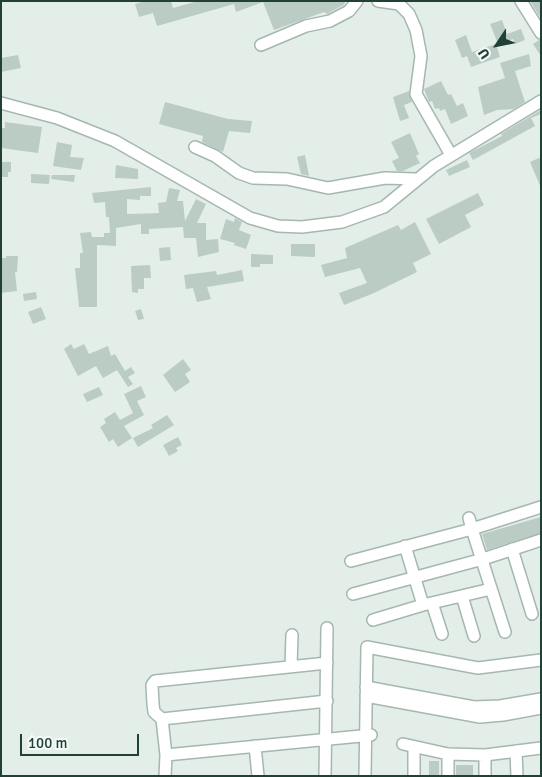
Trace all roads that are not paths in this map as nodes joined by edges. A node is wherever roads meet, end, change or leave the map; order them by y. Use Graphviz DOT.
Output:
graph roads {
  1 [pos="357,1"];
  2 [pos="378,1"];
  3 [pos="521,1"];
  4 [pos="541,33"];
  5 [pos="261,45"];
  6 [pos="541,101"];
  7 [pos="1,103"];
  8 [pos="195,147"];
  9 [pos="451,155"];
  10 [pos="412,182"];
  11 [pos="541,507"];
  12 [pos="470,523"];
  13 [pos="540,541"];
  14 [pos="405,546"];
  15 [pos="512,549"];
  16 [pos="483,559"];
  17 [pos="351,561"];
  18 [pos="413,577"];
  19 [pos="491,589"];
  20 [pos="353,594"];
  21 [pos="462,596"];
  22 [pos="427,604"];
  23 [pos="532,614"];
  24 [pos="373,620"];
  25 [pos="327,628"];
  26 [pos="505,632"];
  27 [pos="442,634"];
  28 [pos="292,635"];
  29 [pos="474,636"];
  30 [pos="541,660"];
  31 [pos="327,663"];
  32 [pos="291,666"];
  33 [pos="370,692"];
  34 [pos="541,698"];
  35 [pos="327,701"];
  36 [pos="541,708"];
  37 [pos="162,719"];
  38 [pos="369,735"];
  39 [pos="326,738"];
  40 [pos="403,744"];
  41 [pos="255,746"];
  42 [pos="414,747"];
  43 [pos="541,748"];
  44 [pos="516,751"];
  45 [pos="166,754"];
  46 [pos="448,754"];
  47 [pos="485,755"];
  48 [pos="165,776"];
  49 [pos="258,776"];
  50 [pos="325,776"];
  51 [pos="365,776"];
  52 [pos="371,776"];
  53 [pos="414,776"];
  54 [pos="448,776"];
  55 [pos="485,776"];
  56 [pos="517,776"];
  1 -- 5 [label="street"];
  2 -- 9 [label="street"];
  3 -- 4 [label="street"];
  6 -- 9 [label="street"];
  7 -- 10 [label="street"];
  8 -- 10 [label="street"];
  9 -- 10 [label="street"];
  11 -- 12 [label="street"];
  12 -- 14 [label="street"];
  12 -- 16 [label="street"];
  13 -- 15 [label="street"];
  14 -- 17 [label="street"];
  14 -- 18 [label="street"];
  15 -- 16 [label="street"];
  15 -- 23 [label="street"];
  16 -- 18 [label="street"];
  16 -- 19 [label="street"];
  18 -- 20 [label="street"];
  18 -- 22 [label="street"];
  19 -- 21 [label="street"];
  19 -- 26 [label="street"];
  21 -- 22 [label="street"];
  21 -- 29 [label="street"];
  22 -- 24 [label="street"];
  22 -- 27 [label="street"];
  25 -- 31 [label="street"];
  28 -- 32 [label="street"];
  30 -- 33 [label="street"];
  31 -- 32 [label="street"];
  31 -- 35 [label="street"];
  32 -- 37 [label="street"];
  33 -- 34 [label="street"];
  33 -- 36 [label="street"];
  33 -- 38 [label="street"];
  35 -- 37 [label="street"];
  35 -- 39 [label="street"];
  37 -- 45 [label="street"];
  38 -- 39 [label="street"];
  38 -- 51 [label="street"];
  38 -- 52 [label="street"];
  39 -- 41 [label="street"];
  39 -- 50 [label="street"];
  40 -- 42 [label="street"];
  41 -- 45 [label="street"];
  41 -- 49 [label="street"];
  42 -- 46 [label="street"];
  42 -- 53 [label="street"];
  43 -- 44 [label="street"];
  44 -- 47 [label="street"];
  44 -- 56 [label="street"];
  45 -- 48 [label="street"];
  46 -- 47 [label="street"];
  46 -- 54 [label="street"];
  47 -- 55 [label="street"];
}
